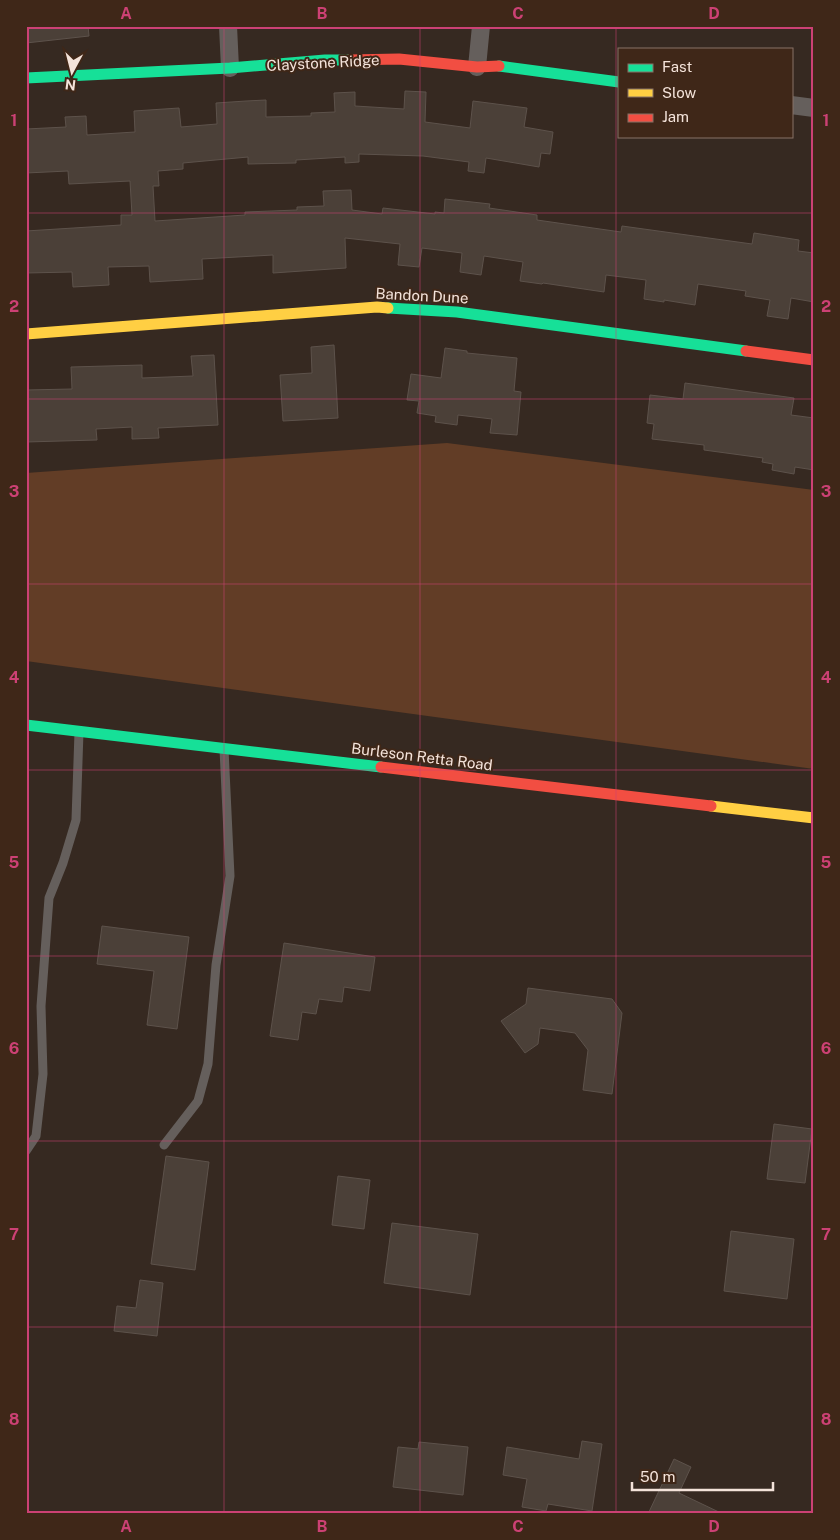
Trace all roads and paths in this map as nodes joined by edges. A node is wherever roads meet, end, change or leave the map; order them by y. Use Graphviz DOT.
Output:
graph roads {
  1 [pos="228,26"];
  2 [pos="481,26"];
  3 [pos="477,67"];
  4 [pos="230,68"];
  5 [pos="26,78"];
  6 [pos="618,82"];
  7 [pos="792,105"];
  8 [pos="814,108"];
  9 [pos="26,334"];
  10 [pos="814,360"];
  11 [pos="26,725"];
  12 [pos="79,732"];
  13 [pos="224,749"];
  14 [pos="814,818"];
  15 [pos="164,1145"];
  16 [pos="26,1151"];
  1 -- 4 [label="street"];
  2 -- 3 [label="street"];
  3 -- 4 [label="street, Claystone Ridge"];
  3 -- 6 [label="street, Claystone Ridge"];
  4 -- 5 [label="street, Claystone Ridge"];
  7 -- 8 [label="street"];
  9 -- 10 [label="street, Bandon Dune"];
  11 -- 12 [label="street, Burleson Retta Road"];
  12 -- 13 [label="street, Burleson Retta Road"];
  12 -- 16 [label="lane"];
  13 -- 14 [label="street, Burleson Retta Road"];
  13 -- 15 [label="lane"];
}
